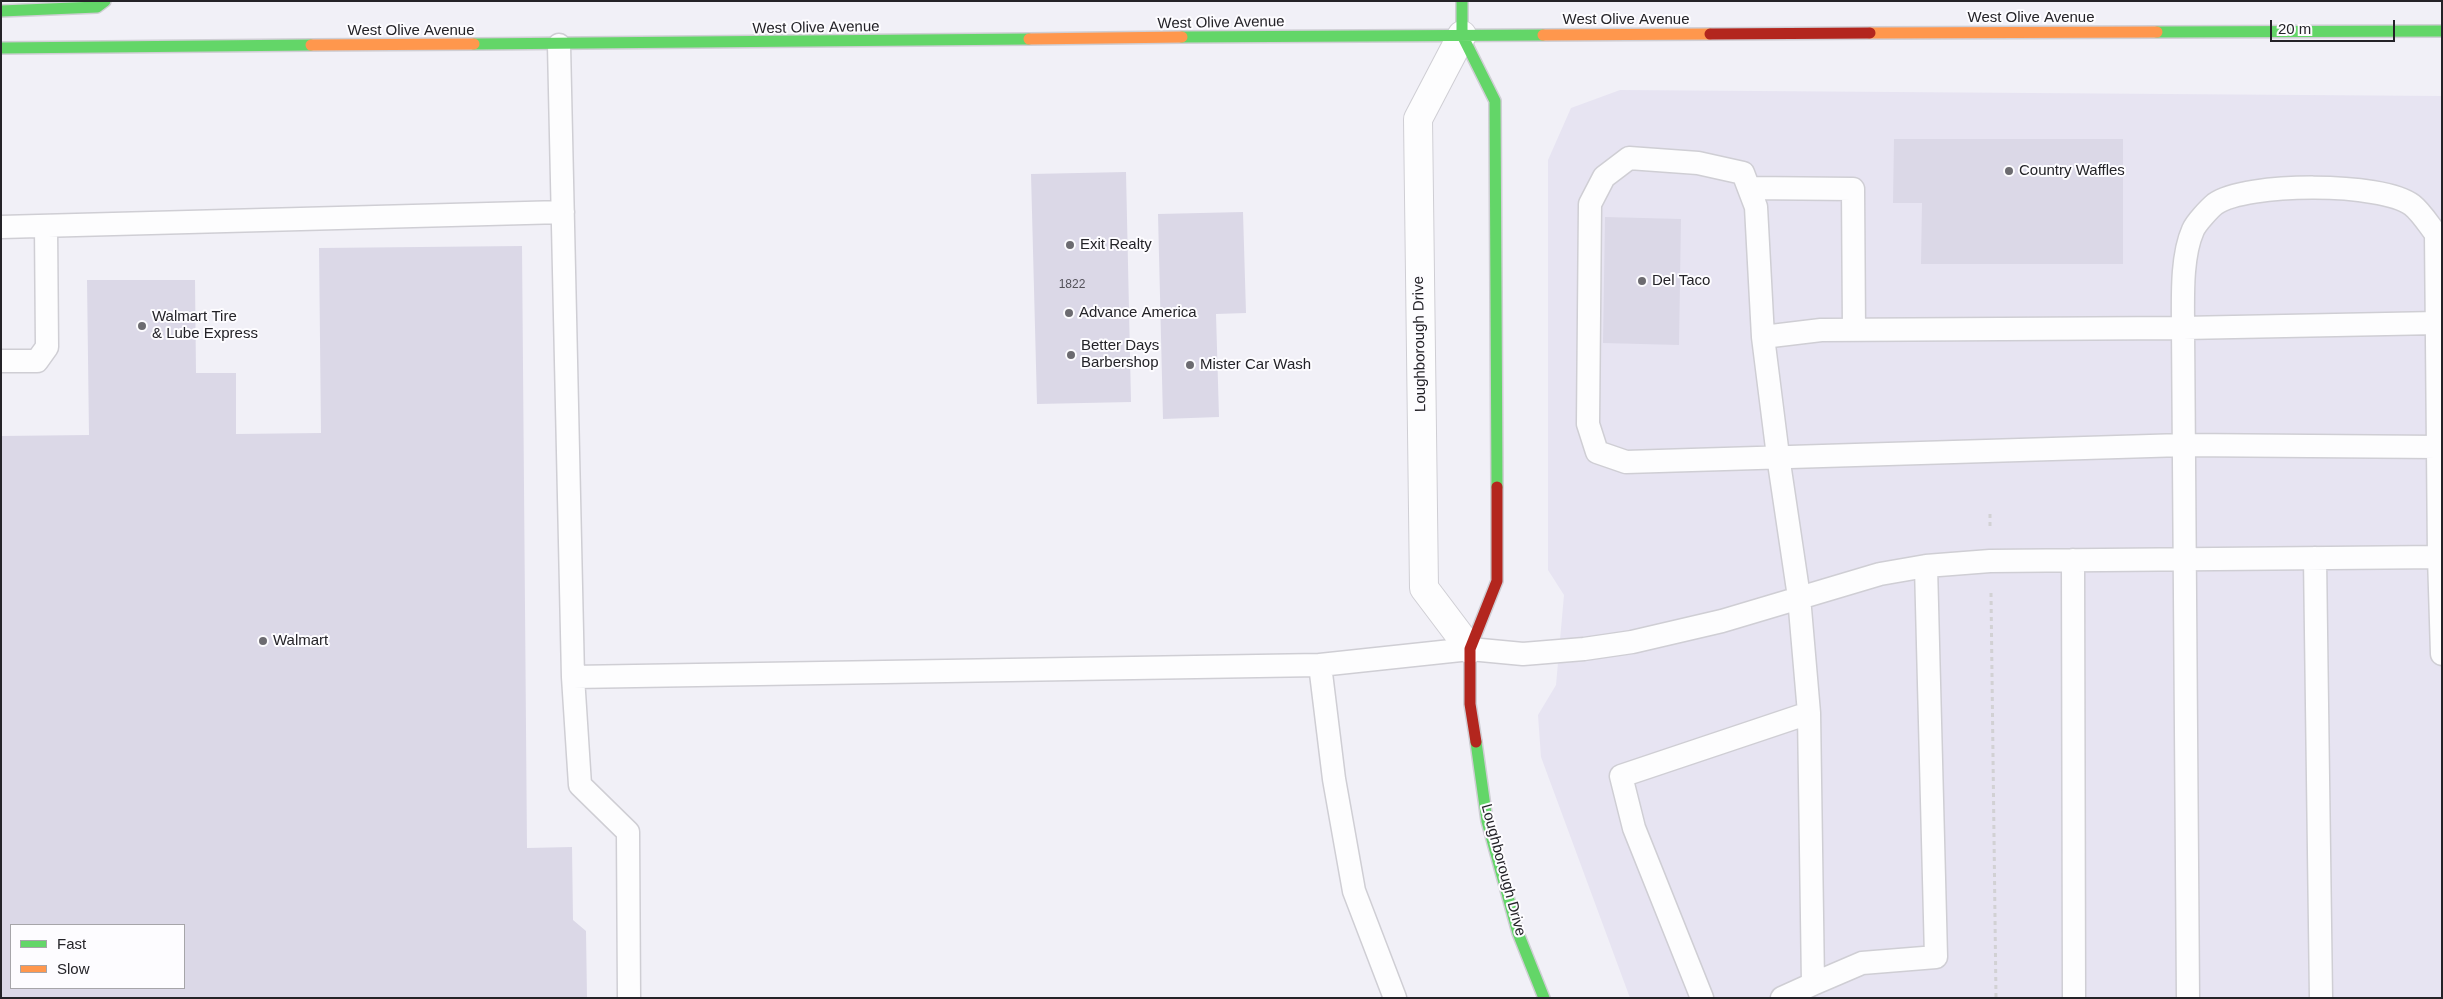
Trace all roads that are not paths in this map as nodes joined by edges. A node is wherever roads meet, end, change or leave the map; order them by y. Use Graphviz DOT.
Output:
graph roads {
  1 [pos="105,1"];
  2 [pos="1462,1"];
  3 [pos="1,11"];
  4 [pos="2442,31"];
  5 [pos="1462,36"];
  6 [pos="560,45"];
  7 [pos="1,48"];
  8 [pos="1749,188"];
  9 [pos="563,212"];
  10 [pos="46,226"];
  11 [pos="1,227"];
  12 [pos="2437,323"];
  13 [pos="2183,328"];
  14 [pos="1854,330"];
  15 [pos="1763,336"];
  16 [pos="1,361"];
  17 [pos="2183,446"];
  18 [pos="2438,447"];
  19 [pos="1778,456"];
  20 [pos="2440,557"];
  21 [pos="2314,558"];
  22 [pos="2183,559"];
  23 [pos="2073,560"];
  24 [pos="1926,566"];
  25 [pos="1799,597"];
  26 [pos="1470,649"];
  27 [pos="2442,654"];
  28 [pos="1320,665"];
  29 [pos="573,677"];
  30 [pos="1809,713"];
  31 [pos="1813,984"];
  32 [pos="629,998"];
  33 [pos="1395,998"];
  34 [pos="1544,998"];
  35 [pos="1702,998"];
  36 [pos="1782,998"];
  37 [pos="2074,998"];
  38 [pos="2188,998"];
  39 [pos="2321,998"];
  1 -- 3 [label="main road"];
  2 -- 5 [label="main road, Loughborough Drive"];
  4 -- 5 [label="main road, West Olive Avenue"];
  5 -- 6 [label="main road, West Olive Avenue"];
  5 -- 26 [label="main road, Loughborough Drive"];
  5 -- 26 [label="street, Loughborough Drive"];
  6 -- 7 [label="main road, West Olive Avenue"];
  6 -- 9 [label="lane"];
  8 -- 14 [label="lane"];
  8 -- 15 [label="lane"];
  8 -- 19 [label="lane"];
  9 -- 10 [label="lane"];
  9 -- 29 [label="lane"];
  10 -- 11 [label="lane"];
  10 -- 16 [label="lane"];
  12 -- 13 [label="lane"];
  12 -- 13 [label="lane"];
  12 -- 18 [label="lane"];
  13 -- 14 [label="lane"];
  13 -- 17 [label="lane"];
  14 -- 15 [label="lane"];
  15 -- 19 [label="lane"];
  17 -- 18 [label="lane"];
  17 -- 19 [label="lane"];
  17 -- 22 [label="lane"];
  18 -- 20 [label="lane"];
  19 -- 25 [label="lane"];
  20 -- 21 [label="lane"];
  20 -- 27 [label="lane"];
  21 -- 22 [label="lane"];
  21 -- 39 [label="lane"];
  22 -- 23 [label="lane"];
  22 -- 38 [label="lane"];
  23 -- 24 [label="lane"];
  23 -- 37 [label="lane"];
  24 -- 25 [label="lane"];
  24 -- 31 [label="lane"];
  25 -- 26 [label="lane"];
  25 -- 30 [label="lane"];
  26 -- 28 [label="lane"];
  26 -- 34 [label="main road, Loughborough Drive"];
  28 -- 29 [label="lane"];
  28 -- 33 [label="lane"];
  29 -- 32 [label="lane"];
  30 -- 31 [label="lane"];
  30 -- 35 [label="lane"];
  31 -- 36 [label="lane"];
}
